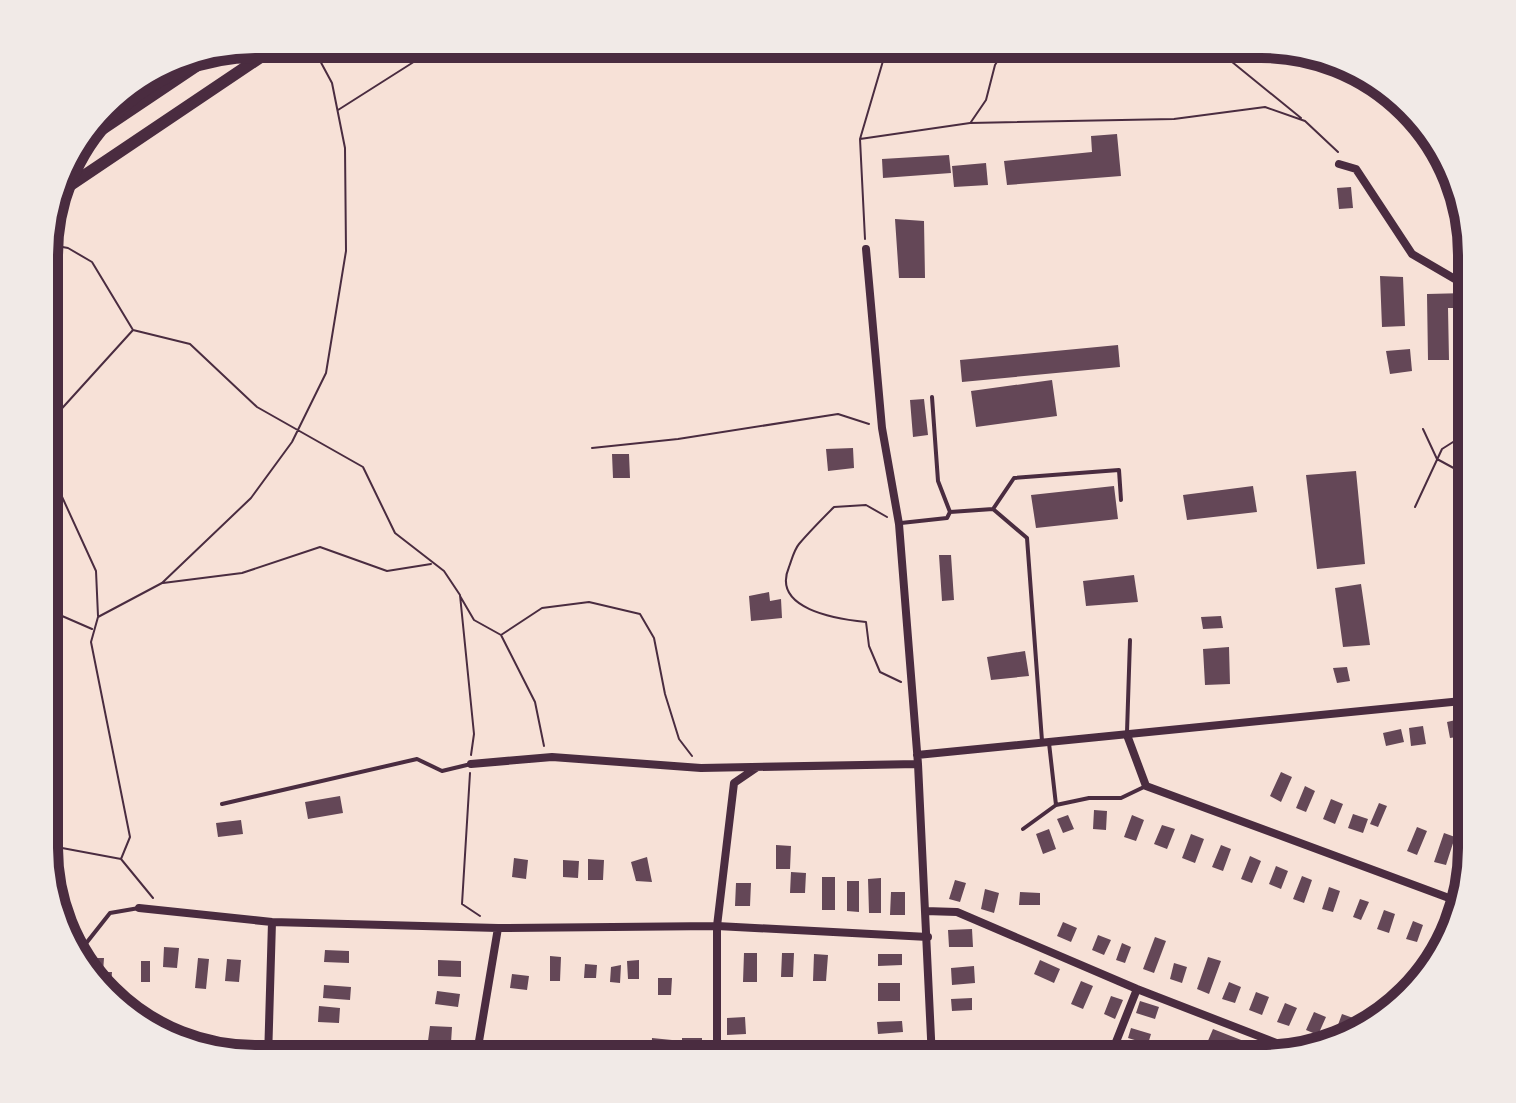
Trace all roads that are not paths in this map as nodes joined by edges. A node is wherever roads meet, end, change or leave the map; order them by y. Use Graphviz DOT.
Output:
graph roads {
  1 [pos="259,58"];
  2 [pos="194,68"];
  3 [pos="106,127"];
  4 [pos="1339,164"];
  5 [pos="71,184"];
  6 [pos="866,249"];
  7 [pos="1458,281"];
  8 [pos="932,397"];
  9 [pos="1121,500"];
  10 [pos="993,509"];
  11 [pos="950,512"];
  12 [pos="899,524"];
  13 [pos="1130,640"];
  14 [pos="1458,701"];
  15 [pos="1127,735"];
  16 [pos="1046,743"];
  17 [pos="918,759"];
  18 [pos="471,764"];
  19 [pos="756,768"];
  20 [pos="1146,786"];
  21 [pos="222,804"];
  22 [pos="1056,805"];
  23 [pos="1023,829"];
  24 [pos="1451,899"];
  25 [pos="139,908"];
  26 [pos="925,911"];
  27 [pos="272,922"];
  28 [pos="717,926"];
  29 [pos="498,928"];
  30 [pos="928,937"];
  31 [pos="84,946"];
  32 [pos="1137,989"];
  33 [pos="1279,1044"];
  34 [pos="268,1045"];
  35 [pos="478,1045"];
  36 [pos="717,1045"];
  37 [pos="932,1045"];
  38 [pos="1115,1045"];
  1 -- 5 [label="main road"];
  2 -- 3 [label="main road"];
  4 -- 7 [label="street"];
  6 -- 12 [label="street"];
  8 -- 11 [label="lane"];
  9 -- 10 [label="lane"];
  10 -- 11 [label="lane"];
  10 -- 16 [label="lane"];
  11 -- 12 [label="lane"];
  12 -- 17 [label="street"];
  13 -- 15 [label="lane"];
  14 -- 15 [label="street"];
  15 -- 16 [label="street"];
  15 -- 20 [label="street"];
  16 -- 17 [label="street"];
  16 -- 22 [label="lane"];
  17 -- 19 [label="street"];
  17 -- 26 [label="street"];
  18 -- 19 [label="street"];
  18 -- 21 [label="lane"];
  19 -- 28 [label="street"];
  20 -- 22 [label="lane"];
  20 -- 24 [label="street"];
  22 -- 23 [label="lane"];
  25 -- 27 [label="street"];
  25 -- 31 [label="lane"];
  26 -- 30 [label="street"];
  26 -- 32 [label="street"];
  27 -- 29 [label="street"];
  27 -- 34 [label="street"];
  28 -- 29 [label="street"];
  28 -- 30 [label="street"];
  28 -- 36 [label="street"];
  29 -- 35 [label="street"];
  30 -- 37 [label="street"];
  32 -- 33 [label="street"];
  32 -- 38 [label="street"];
}
